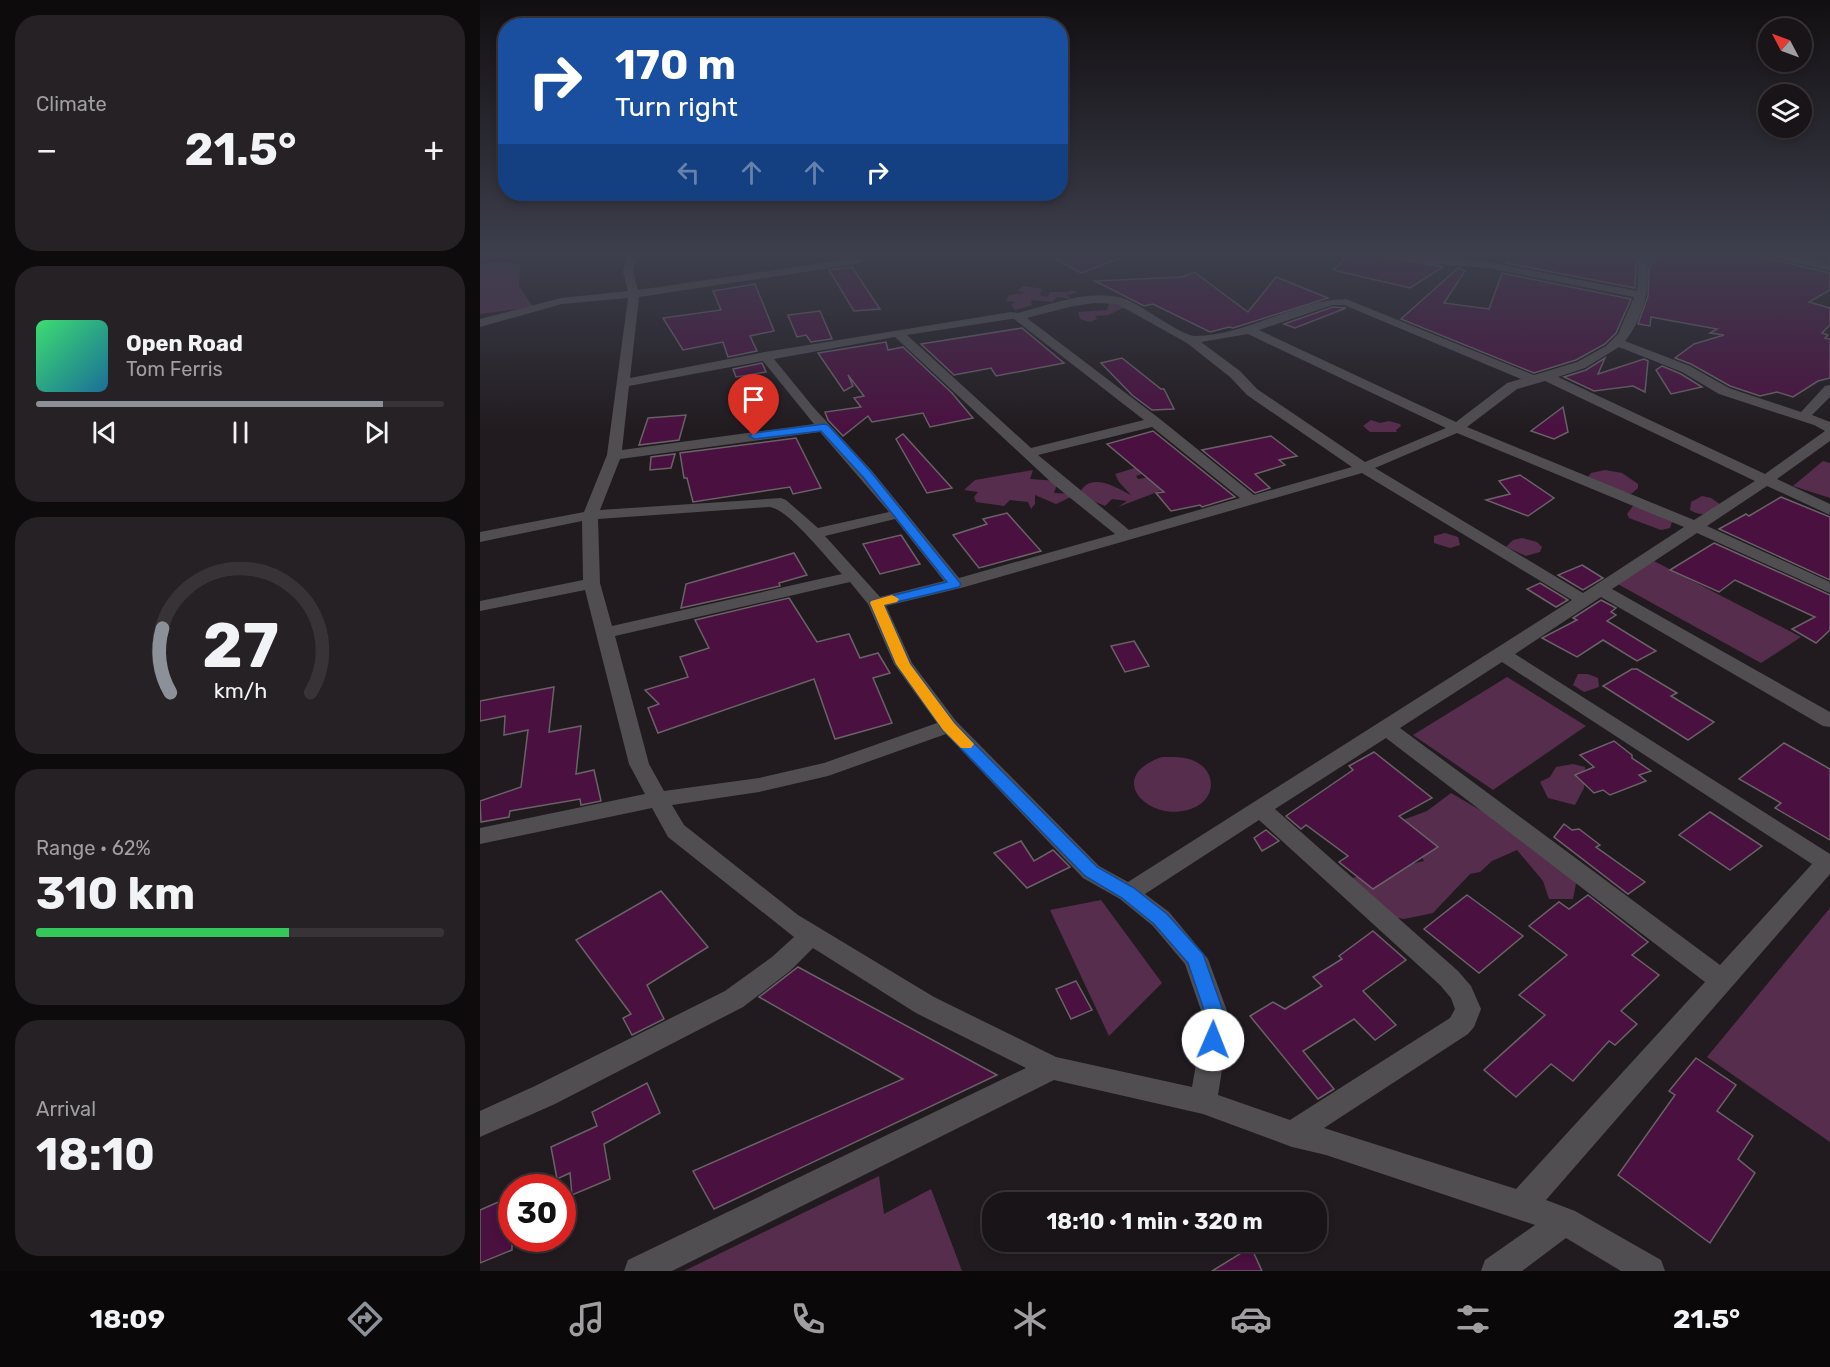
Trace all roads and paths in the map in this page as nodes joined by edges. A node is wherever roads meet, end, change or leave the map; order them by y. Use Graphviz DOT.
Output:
graph roads {
  1 [pos="517,312"];
  2 [pos="632,312"];
  3 [pos="1036,312"];
  4 [pos="1141,312"];
  5 [pos="1301,312"];
  6 [pos="1372,312"];
  7 [pos="1634,312"];
  8 [pos="1018,317"];
  9 [pos="480,323"];
  10 [pos="1249,330"];
  11 [pos="898,333"];
  12 [pos="1191,340"];
  13 [pos="1617,342"];
  14 [pos="765,356"];
  15 [pos="1540,378"];
  16 [pos="625,382"];
  17 [pos="1830,389"];
  18 [pos="1804,417"];
  19 [pos="1155,422"];
  20 [pos="824,427"];
  21 [pos="1457,428"];
  22 [pos="1830,428"];
  23 [pos="1830,434"];
  24 [pos="1029,453"];
  25 [pos="614,454"];
  26 [pos="1364,468"];
  27 [pos="1765,481"];
  28 [pos="1251,500"];
  29 [pos="1830,510"];
  30 [pos="898,514"];
  31 [pos="590,515"];
  32 [pos="1694,526"];
  33 [pos="815,534"];
  34 [pos="1125,535"];
  35 [pos="480,537"];
  36 [pos="854,576"];
  37 [pos="592,583"];
  38 [pos="955,584"];
  39 [pos="1830,588"];
  40 [pos="1600,589"];
  41 [pos="1583,600"];
  42 [pos="876,603"];
  43 [pos="480,606"];
  44 [pos="605,633"];
  45 [pos="1502,654"];
  46 [pos="1830,721"];
  47 [pos="948,726"];
  48 [pos="1385,727"];
  49 [pos="658,799"];
  50 [pos="1260,807"];
  51 [pos="480,836"];
  52 [pos="1828,864"];
  53 [pos="1128,893"];
  54 [pos="812,935"];
  55 [pos="1722,981"];
  56 [pos="1053,1068"];
  57 [pos="1203,1102"];
  58 [pos="480,1124"];
  59 [pos="1292,1134"];
  60 [pos="1521,1206"];
  61 [pos="1565,1221"];
  62 [pos="639,1271"];
  63 [pos="1496,1271"];
  64 [pos="1650,1271"];
  1 -- 9 [label="street"];
  2 -- 16 [label="street"];
  3 -- 8 [label="street"];
  4 -- 12 [label="street"];
  5 -- 10 [label="street"];
  6 -- 15 [label="street"];
  7 -- 13 [label="street"];
  8 -- 11 [label="street"];
  8 -- 19 [label="street"];
  10 -- 12 [label="street"];
  10 -- 21 [label="street"];
  11 -- 14 [label="street"];
  11 -- 24 [label="street"];
  12 -- 26 [label="street"];
  13 -- 15 [label="street"];
  13 -- 18 [label="street"];
  14 -- 16 [label="street"];
  14 -- 20 [label="street"];
  15 -- 21 [label="street"];
  15 -- 27 [label="street"];
  16 -- 25 [label="street"];
  17 -- 18 [label="street"];
  18 -- 22 [label="street"];
  19 -- 24 [label="street"];
  19 -- 28 [label="street"];
  20 -- 25 [label="street"];
  20 -- 30 [label="street"];
  21 -- 26 [label="street"];
  21 -- 32 [label="street"];
  23 -- 27 [label="street"];
  24 -- 34 [label="street"];
  25 -- 31 [label="street"];
  26 -- 28 [label="street"];
  26 -- 41 [label="street"];
  27 -- 29 [label="street"];
  27 -- 32 [label="street"];
  28 -- 34 [label="street"];
  30 -- 33 [label="street"];
  30 -- 38 [label="street"];
  31 -- 33 [label="street"];
  31 -- 35 [label="street"];
  31 -- 37 [label="street"];
  32 -- 39 [label="street"];
  32 -- 40 [label="street"];
  33 -- 36 [label="street"];
  34 -- 38 [label="street"];
  36 -- 42 [label="street"];
  36 -- 44 [label="street"];
  37 -- 43 [label="street"];
  37 -- 44 [label="street"];
  38 -- 42 [label="street"];
  40 -- 41 [label="street"];
  40 -- 46 [label="street"];
  41 -- 45 [label="street"];
  42 -- 47 [label="street"];
  44 -- 49 [label="street"];
  45 -- 48 [label="street"];
  45 -- 52 [label="street"];
  47 -- 49 [label="street"];
  47 -- 53 [label="street"];
  48 -- 50 [label="street"];
  48 -- 55 [label="street"];
  49 -- 51 [label="street"];
  49 -- 54 [label="street"];
  50 -- 53 [label="street"];
  50 -- 59 [label="street"];
  52 -- 55 [label="street"];
  53 -- 57 [label="street"];
  54 -- 56 [label="street"];
  54 -- 58 [label="street"];
  55 -- 60 [label="street"];
  56 -- 57 [label="street"];
  56 -- 62 [label="street"];
  57 -- 59 [label="street"];
  59 -- 60 [label="street"];
  60 -- 61 [label="street"];
  61 -- 63 [label="street"];
  61 -- 64 [label="street"];
}
